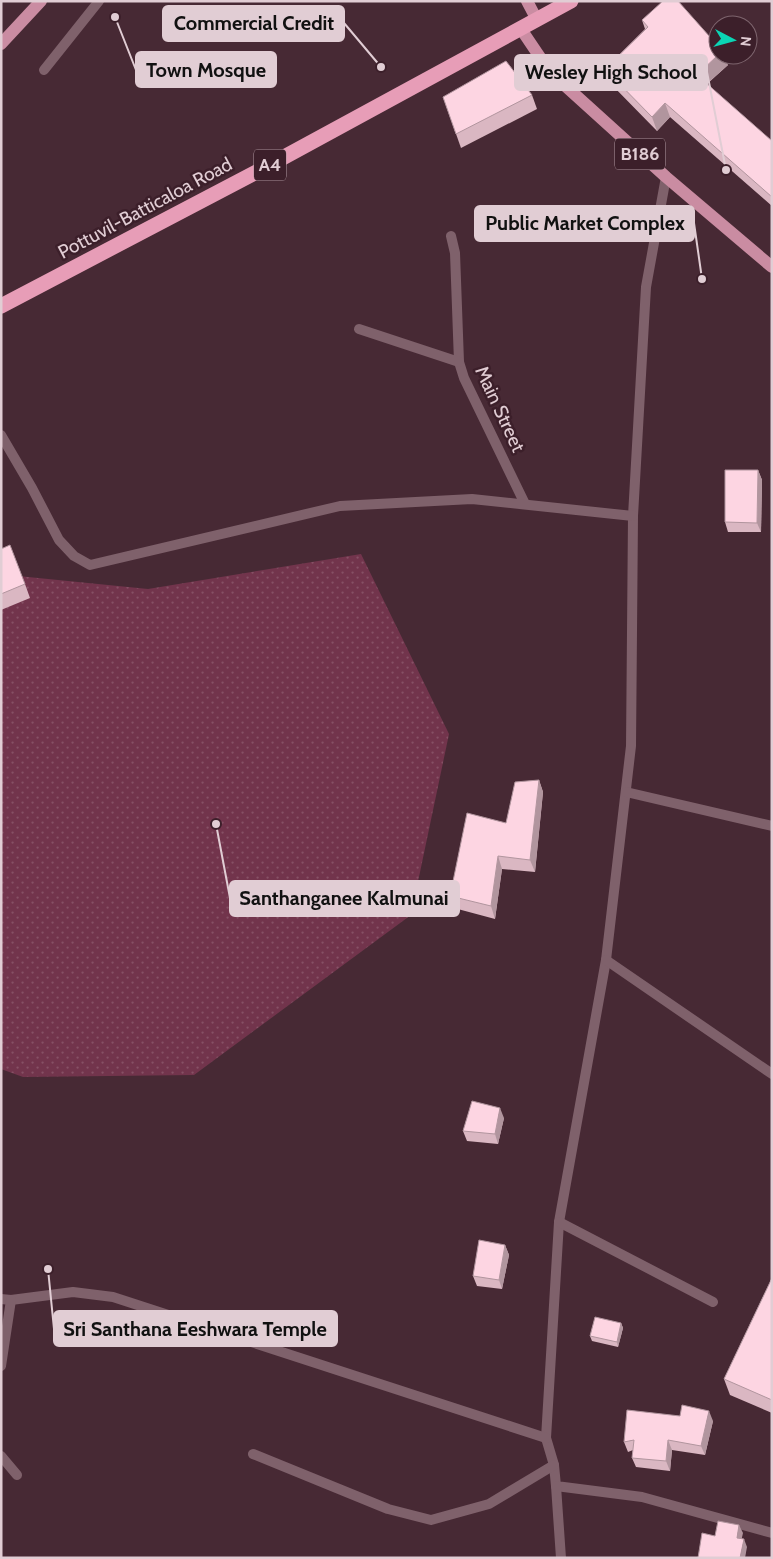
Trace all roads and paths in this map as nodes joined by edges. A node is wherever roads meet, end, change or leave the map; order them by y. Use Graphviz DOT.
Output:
graph roads {
  1 [pos="41,1"];
  2 [pos="99,1"];
  3 [pos="527,1"];
  4 [pos="571,1"];
  5 [pos="538,20"];
  6 [pos="522,29"];
  7 [pos="1,44"];
  8 [pos="44,70"];
  9 [pos="666,177"];
  10 [pos="451,236"];
  11 [pos="772,267"];
  12 [pos="1,306"];
  13 [pos="359,329"];
  14 [pos="460,362"];
  15 [pos="1,435"];
  16 [pos="525,504"];
  17 [pos="633,516"];
  18 [pos="626,792"];
  19 [pos="772,826"];
  20 [pos="606,960"];
  21 [pos="772,1074"];
  22 [pos="559,1222"];
  23 [pos="6,1300"];
  24 [pos="713,1302"];
  25 [pos="1,1366"];
  26 [pos="546,1438"];
  27 [pos="253,1454"];
  28 [pos="1,1456"];
  29 [pos="554,1465"];
  30 [pos="17,1475"];
  31 [pos="556,1486"];
  32 [pos="772,1533"];
  33 [pos="561,1558"];
  1 -- 7 [label="main road"];
  2 -- 8 [label="street"];
  3 -- 5 [label="main road"];
  4 -- 5 [label="highway, Pottuvil-Batticaloa Road / A4"];
  5 -- 6 [label="highway, Pottuvil-Batticaloa Road / A4"];
  6 -- 9 [label="main road, B186"];
  6 -- 12 [label="highway, Pottuvil-Batticaloa Road / A4"];
  9 -- 11 [label="main road, B186"];
  9 -- 17 [label="street"];
  10 -- 14 [label="street, Main Street"];
  13 -- 14 [label="street"];
  14 -- 16 [label="street, Main Street"];
  15 -- 16 [label="street"];
  16 -- 17 [label="street"];
  17 -- 18 [label="street"];
  18 -- 19 [label="street"];
  18 -- 20 [label="street"];
  20 -- 21 [label="street"];
  20 -- 22 [label="street"];
  22 -- 24 [label="street"];
  22 -- 26 [label="street"];
  23 -- 25 [label="street"];
  23 -- 26 [label="street"];
  26 -- 29 [label="street"];
  27 -- 29 [label="street"];
  28 -- 30 [label="street"];
  29 -- 31 [label="street"];
  31 -- 32 [label="street"];
  31 -- 33 [label="street"];
}
